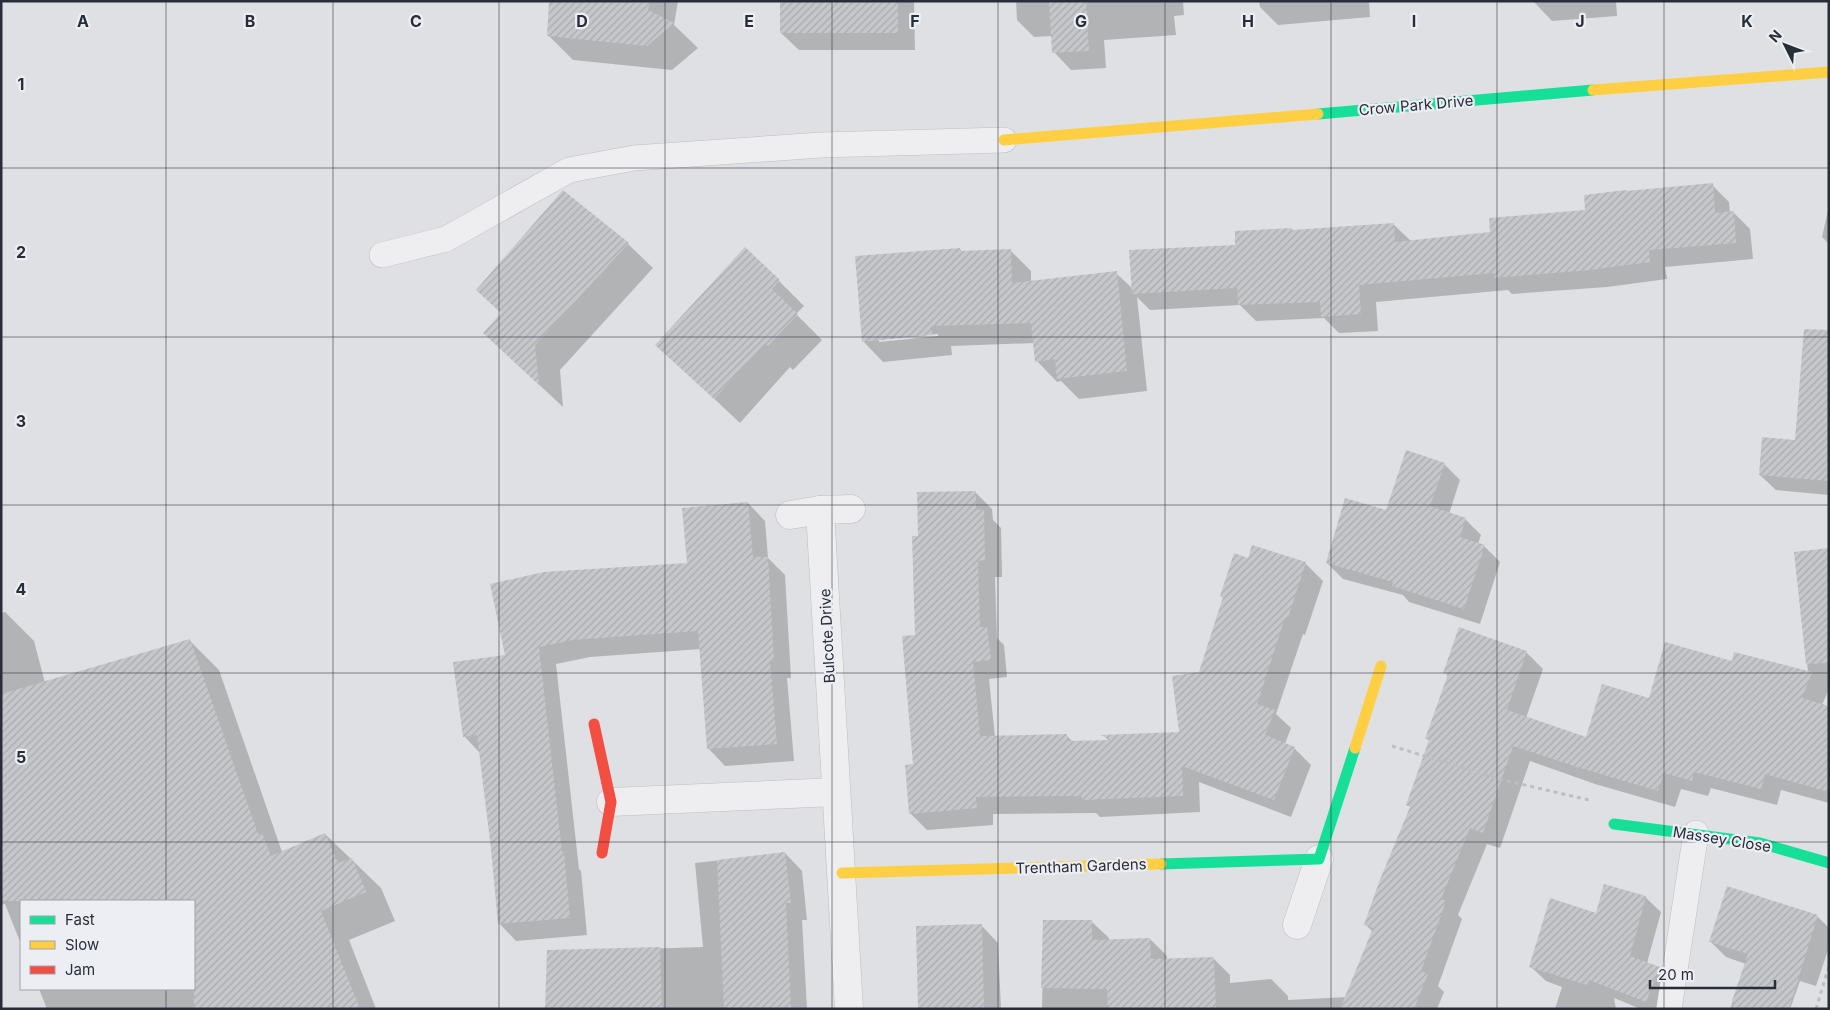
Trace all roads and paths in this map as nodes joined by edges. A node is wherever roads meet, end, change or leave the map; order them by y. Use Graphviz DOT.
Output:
graph roads {
  1 [pos="1829,72"];
  2 [pos="1004,140"];
  3 [pos="382,255"];
  4 [pos="851,509"];
  5 [pos="820,510"];
  6 [pos="790,515"];
  7 [pos="1380,666"];
  8 [pos="594,724"];
  9 [pos="1358,737"];
  10 [pos="836,792"];
  11 [pos="611,802"];
  12 [pos="1614,824"];
  13 [pos="1696,833"];
  14 [pos="602,854"];
  15 [pos="1319,859"];
  16 [pos="1829,863"];
  17 [pos="842,873"];
  18 [pos="1297,925"];
  19 [pos="1829,966"];
  20 [pos="849,1009"];
  21 [pos="1669,1009"];
  22 [pos="1816,1009"];
  1 -- 2 [label="street, Crow Park Drive"];
  2 -- 3 [label="lane"];
  4 -- 5 [label="street"];
  5 -- 6 [label="street"];
  5 -- 10 [label="street, Bulcote Drive"];
  7 -- 9 [label="street"];
  8 -- 11 [label="street"];
  9 -- 12 [label="path"];
  9 -- 15 [label="street"];
  10 -- 11 [label="street"];
  10 -- 17 [label="street, Bulcote Drive"];
  11 -- 14 [label="street"];
  12 -- 13 [label="street, Massey Close"];
  13 -- 16 [label="street, Massey Close"];
  13 -- 21 [label="lane"];
  15 -- 17 [label="street, Trentham Gardens"];
  15 -- 18 [label="street"];
  17 -- 20 [label="street, Bulcote Drive"];
  19 -- 22 [label="path"];
}
